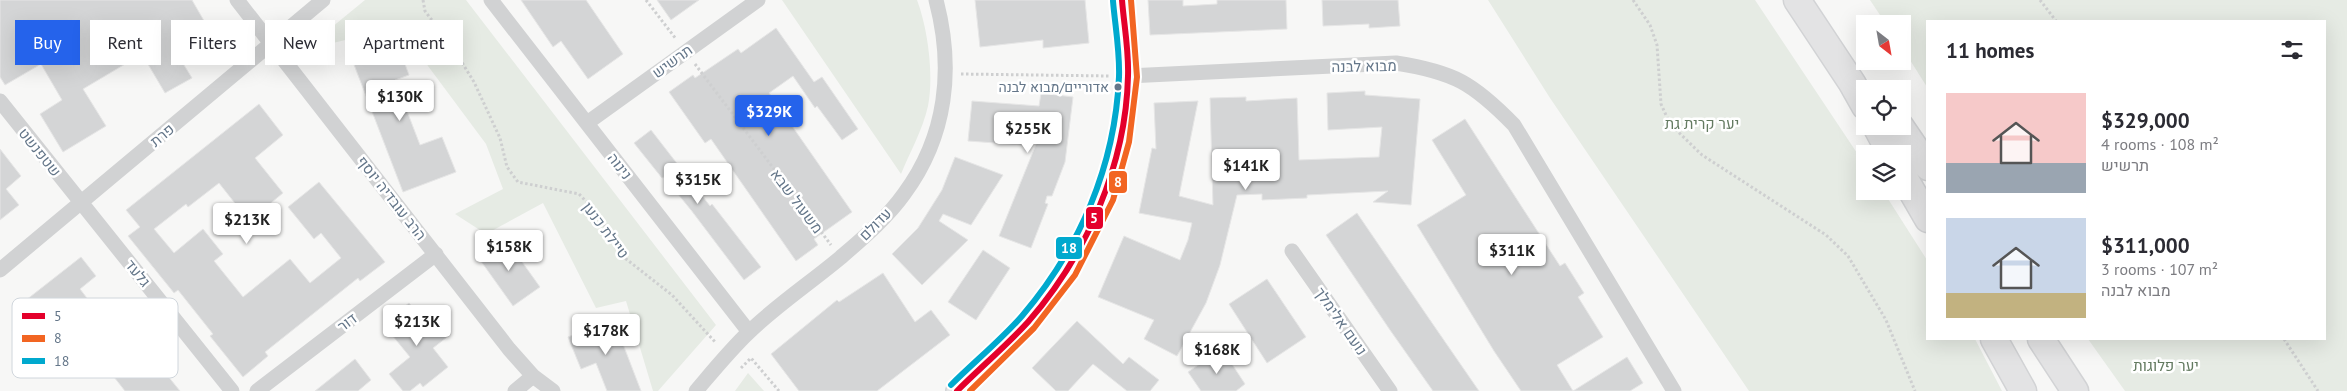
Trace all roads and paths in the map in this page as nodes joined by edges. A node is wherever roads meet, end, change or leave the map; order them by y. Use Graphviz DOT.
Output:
graph roads {
  1 [pos="237,0"];
  2 [pos="323,0"];
  3 [pos="422,0"];
  4 [pos="491,0"];
  5 [pos="646,0"];
  6 [pos="758,0"];
  7 [pos="936,0"];
  8 [pos="1122,0"];
  9 [pos="1633,0"];
  10 [pos="1797,0"];
  11 [pos="1817,0"];
  12 [pos="2040,0"];
  13 [pos="299,20"];
  14 [pos="2055,20"];
  15 [pos="265,36"];
  16 [pos="265,49"];
  17 [pos="685,51"];
  18 [pos="288,65"];
  19 [pos="946,74"];
  20 [pos="1128,76"];
  21 [pos="1870,80"];
  22 [pos="1856,90"];
  23 [pos="0,102"];
  24 [pos="587,123"];
  25 [pos="1906,135"];
  26 [pos="1926,164"];
  27 [pos="1911,190"];
  28 [pos="81,202"];
  29 [pos="1926,216"];
  30 [pos="1292,250"];
  31 [pos="436,254"];
  32 [pos="840,258"];
  33 [pos="0,270"];
  34 [pos="158,298"];
  35 [pos="178,323"];
  36 [pos="749,332"];
  37 [pos="1995,340"];
  38 [pos="2042,340"];
  39 [pos="2285,340"];
  40 [pos="720,347"];
  41 [pos="741,368"];
  42 [pos="533,376"];
  43 [pos="232,391"];
  44 [pos="257,391"];
  45 [pos="515,391"];
  46 [pos="553,391"];
  47 [pos="696,391"];
  48 [pos="780,391"];
  49 [pos="956,391"];
  50 [pos="1390,391"];
  51 [pos="1674,391"];
  52 [pos="1915,391"];
  53 [pos="2023,391"];
  54 [pos="2075,391"];
  55 [pos="2318,391"];
  1 -- 15 [label="street, הרב עובדיה יוסף"];
  2 -- 13 [label="street, פרת"];
  3 -- 40 [label="path, טיילת כנען"];
  4 -- 24 [label="street, נינוה"];
  5 -- 17 [label="path, משעול שבא"];
  6 -- 17 [label="street, תרשיש"];
  7 -- 19 [label="street, עדולם"];
  8 -- 20 [label="street"];
  9 -- 52 [label="path"];
  10 -- 22 [label="highway"];
  11 -- 21 [label="highway"];
  12 -- 14 [label="path"];
  16 -- 28 [label="street, פרת"];
  17 -- 24 [label="street, תרשיש"];
  17 -- 32 [label="path, משעול שבא"];
  18 -- 31 [label="street, הרב עובדיה יוסף"];
  19 -- 20 [label="path"];
  19 -- 32 [label="street, עדולם"];
  20 -- 49 [label="street"];
  20 -- 51 [label="street, מבוא לבנה"];
  23 -- 28 [label="street, שטפנשט"];
  24 -- 36 [label="street, נינוה"];
  25 -- 26 [label="highway"];
  27 -- 29 [label="highway"];
  28 -- 33 [label="street, פרת"];
  28 -- 34 [label="street, גלעד"];
  30 -- 50 [label="street, נועם אלימלך"];
  31 -- 42 [label="street, הרב עובדיה יוסף"];
  31 -- 44 [label="street, דור"];
  32 -- 36 [label="street, עדולם"];
  35 -- 43 [label="street, גלעד"];
  36 -- 47 [label="street, עדולם"];
  37 -- 53 [label="highway"];
  38 -- 54 [label="highway"];
  39 -- 55 [label="path"];
  41 -- 48 [label="path"];
  42 -- 45 [label="street"];
  42 -- 46 [label="street, הרב עובדיה יוסף"];
}
